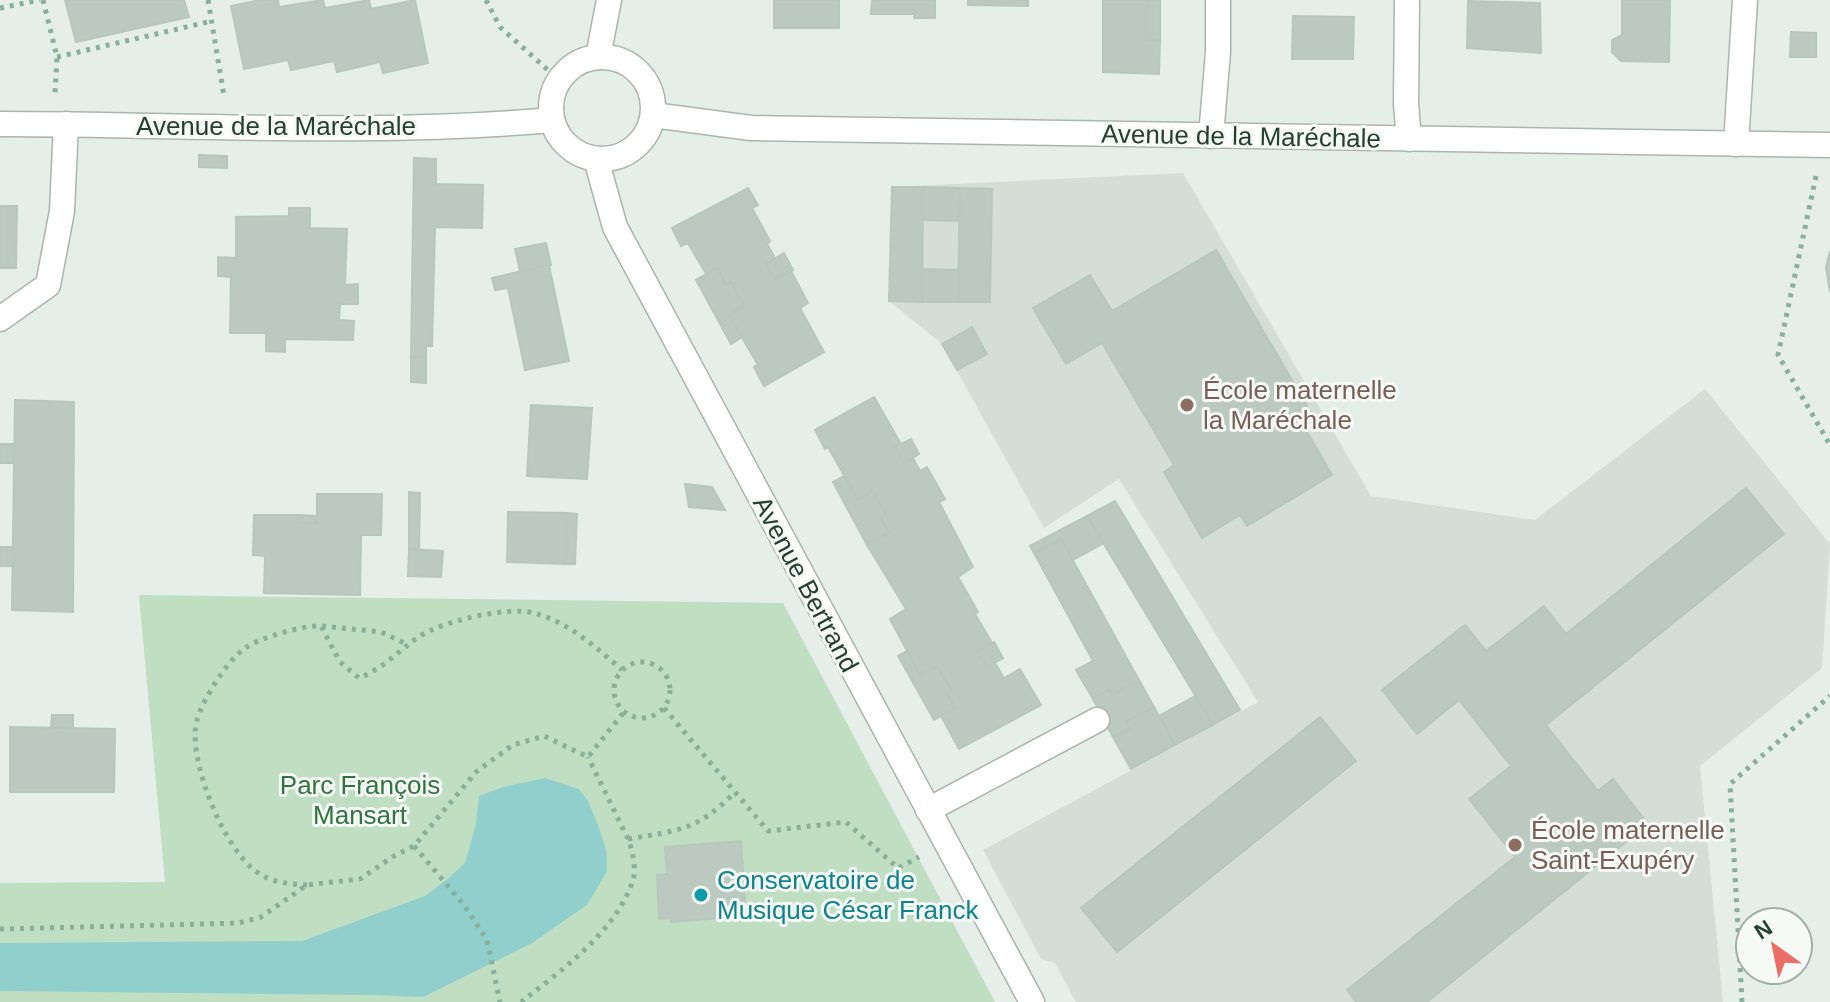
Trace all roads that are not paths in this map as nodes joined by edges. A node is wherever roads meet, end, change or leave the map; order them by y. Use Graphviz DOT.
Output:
graph roads {
  1 [pos="609,0"];
  2 [pos="1218,0"];
  3 [pos="1407,0"];
  4 [pos="1745,0"];
  5 [pos="598,57"];
  6 [pos="653,115"];
  7 [pos="552,120"];
  8 [pos="0,124"];
  9 [pos="59,124"];
  10 [pos="1211,136"];
  11 [pos="1409,139"];
  12 [pos="1736,144"];
  13 [pos="1826,145"];
  14 [pos="596,159"];
  15 [pos="0,319"];
  16 [pos="1097,720"];
  17 [pos="928,810"];
  18 [pos="1032,1002"];
  1 -- 5 [label="street"];
  2 -- 10 [label="street"];
  3 -- 11 [label="street"];
  4 -- 12 [label="street"];
  5 -- 6 [label="street"];
  5 -- 7 [label="street"];
  6 -- 10 [label="street, Avenue de la Maréchale"];
  6 -- 14 [label="street"];
  7 -- 9 [label="street, Avenue de la Maréchale"];
  7 -- 14 [label="street"];
  8 -- 9 [label="street, Avenue de la Maréchale"];
  9 -- 15 [label="street"];
  10 -- 11 [label="street, Avenue de la Maréchale"];
  11 -- 12 [label="street, Avenue de la Maréchale"];
  12 -- 13 [label="street, Avenue de la Maréchale"];
  14 -- 17 [label="street, Avenue Bertrand"];
  16 -- 17 [label="street"];
  17 -- 18 [label="street, Avenue Bertrand"];
}
